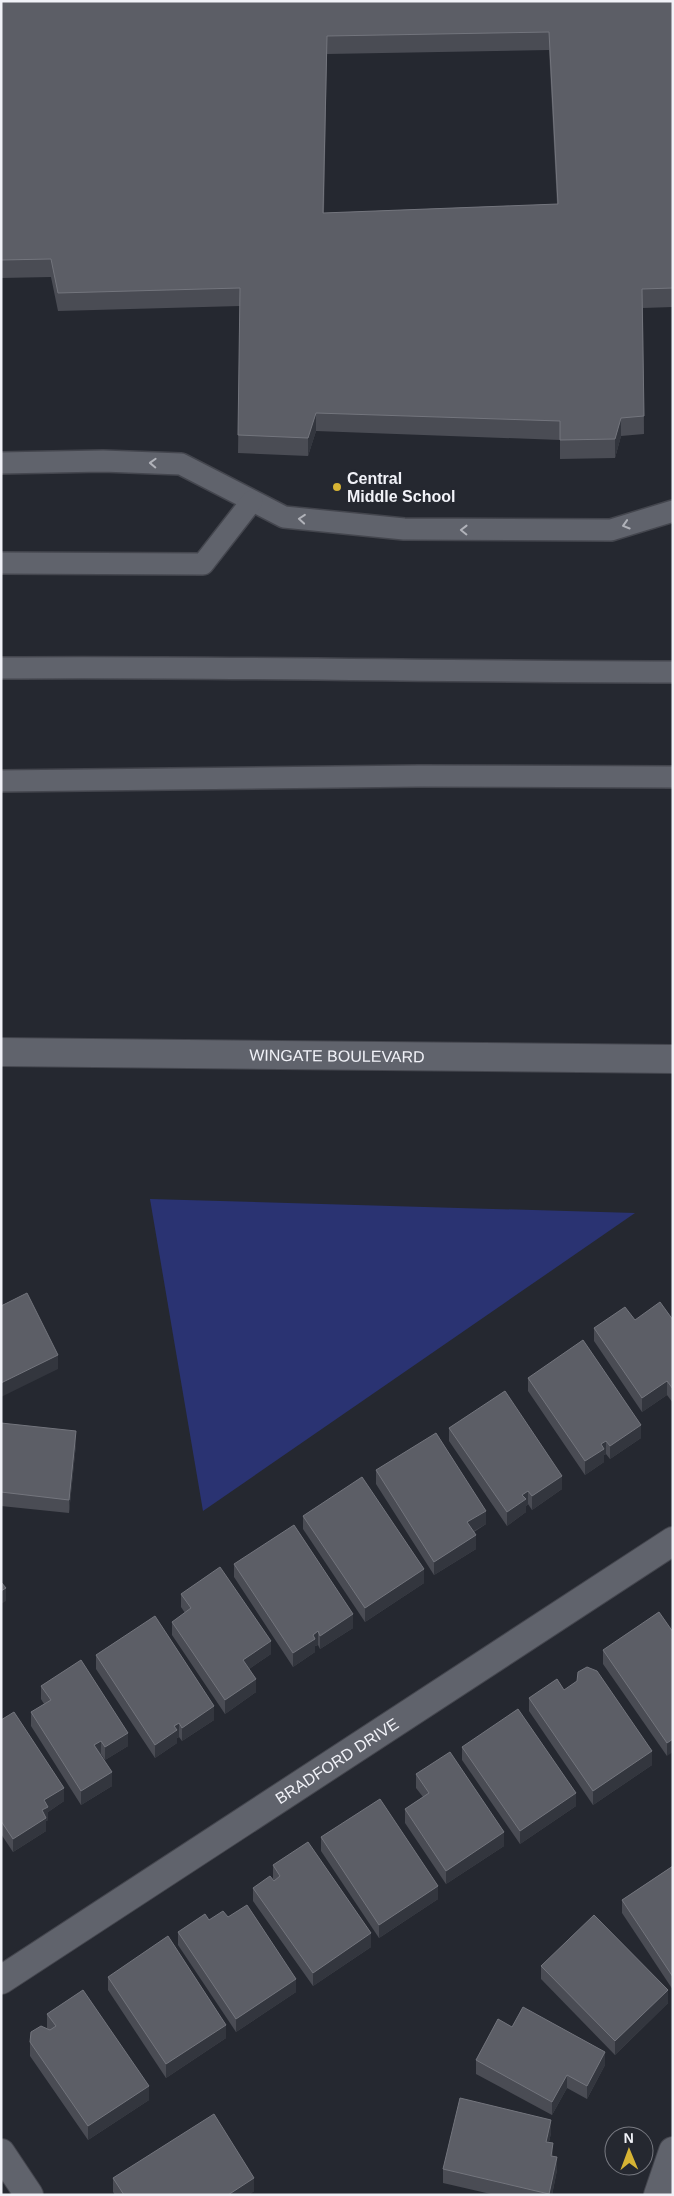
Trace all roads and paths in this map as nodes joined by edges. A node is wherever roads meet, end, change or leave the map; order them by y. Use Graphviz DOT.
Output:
graph roads {
  1 [pos="1,463"];
  2 [pos="252,501"];
  3 [pos="673,511"];
  4 [pos="1,563"];
  5 [pos="1,668"];
  6 [pos="673,672"];
  7 [pos="673,776"];
  8 [pos="1,781"];
  9 [pos="1,1052"];
  10 [pos="673,1059"];
  11 [pos="673,1540"];
  12 [pos="1,1980"];
  13 [pos="673,2151"];
  14 [pos="1,2153"];
  15 [pos="28,2195"];
  16 [pos="658,2195"];
  2 -- 1 [label="lane, one-way"];
  3 -- 2 [label="lane, one-way"];
  2 -- 4 [label="lane"];
  5 -- 6 [label="lane"];
  7 -- 8 [label="lane"];
  9 -- 10 [label="street, WINGATE BOULEVARD"];
  11 -- 12 [label="street, BRADFORD DRIVE"];
  13 -- 16 [label="street"];
  14 -- 15 [label="street"];
}
